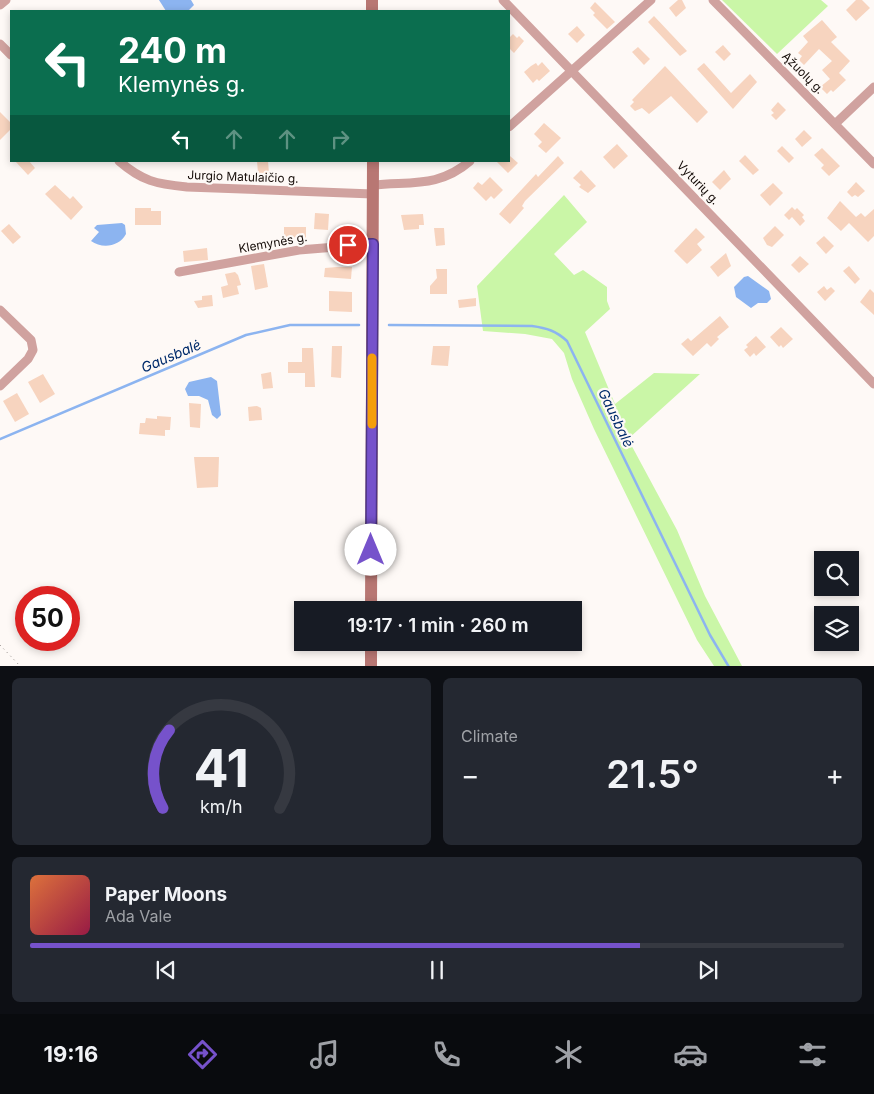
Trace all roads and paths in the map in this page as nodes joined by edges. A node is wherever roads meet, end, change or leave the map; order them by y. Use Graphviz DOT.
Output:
graph roads {
  1 [pos="6,0"];
  2 [pos="503,0"];
  3 [pos="651,0"];
  4 [pos="713,0"];
  5 [pos="0,5"];
  6 [pos="0,44"];
  7 [pos="10,54"];
  8 [pos="572,71"];
  9 [pos="874,87"];
  10 [pos="836,124"];
  11 [pos="510,126"];
  12 [pos="119,162"];
  13 [pos="373,162"];
  14 [pos="469,162"];
  15 [pos="874,164"];
  16 [pos="373,189"];
  17 [pos="373,244"];
  18 [pos="179,272"];
  19 [pos="0,310"];
  20 [pos="874,384"];
  21 [pos="0,386"];
  22 [pos="371,601"];
  23 [pos="0,645"];
  24 [pos="371,651"];
  25 [pos="21,666"];
  26 [pos="371,666"];
  1 -- 5 [label="street"];
  2 -- 8 [label="street, Vyturių g."];
  3 -- 8 [label="street"];
  4 -- 10 [label="street, Ąžuolų g."];
  6 -- 7 [label="street"];
  8 -- 11 [label="street"];
  8 -- 20 [label="street, Vyturių g."];
  9 -- 10 [label="street"];
  10 -- 15 [label="street, Ąžuolų g."];
  12 -- 16 [label="street, Jurgio Matulaičio g."];
  13 -- 16 [label="main road"];
  14 -- 16 [label="street, Jurgio Matulaičio g."];
  16 -- 17 [label="main road"];
  17 -- 18 [label="street, Klemynės g."];
  17 -- 22 [label="main road"];
  19 -- 21 [label="street"];
  23 -- 25 [label="path"];
  24 -- 26 [label="main road"];
}
